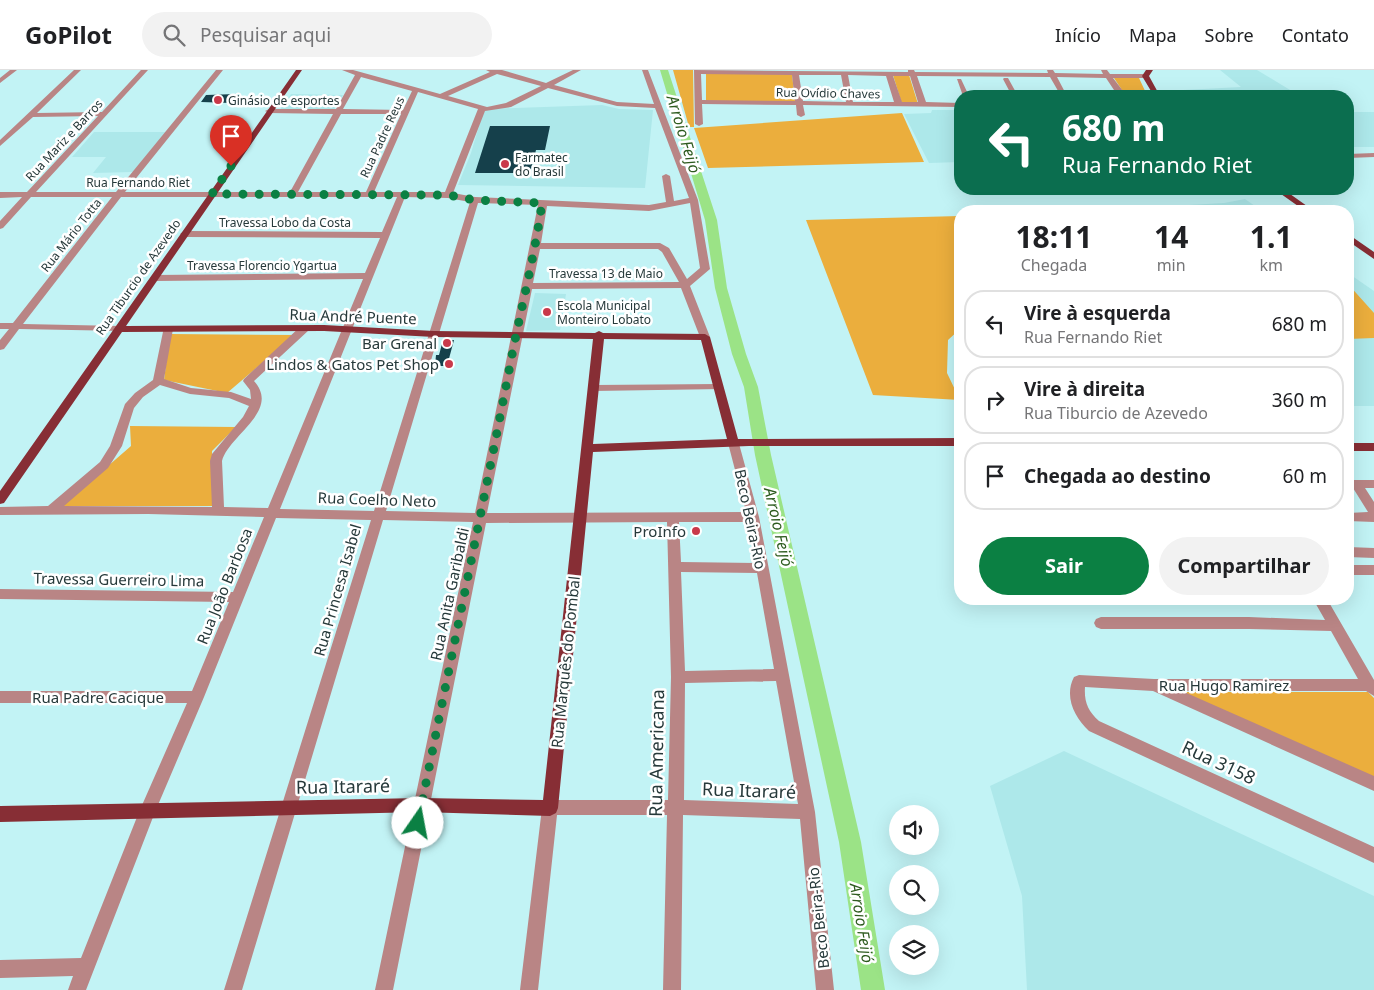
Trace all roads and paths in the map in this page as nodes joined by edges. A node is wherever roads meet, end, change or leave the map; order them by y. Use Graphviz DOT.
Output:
graph roads {
  1 [pos="14,70"];
  2 [pos="78,70"];
  3 [pos="145,70"];
  4 [pos="220,70"];
  5 [pos="299,70"];
  6 [pos="345,70"];
  7 [pos="578,70"];
  8 [pos="645,70"];
  9 [pos="496,71"];
  10 [pos="697,71"];
  11 [pos="748,71"];
  12 [pos="795,71"];
  13 [pos="844,72"];
  14 [pos="912,72"];
  15 [pos="1051,73"];
  16 [pos="1106,73"];
  17 [pos="1148,73"];
  18 [pos="358,74"];
  19 [pos="889,74"];
  20 [pos="1006,79"];
  21 [pos="959,80"];
  22 [pos="0,81"];
  23 [pos="546,85"];
  24 [pos="416,90"];
  25 [pos="963,90"];
  26 [pos="1012,90"];
  27 [pos="1061,90"];
  28 [pos="1118,90"];
  29 [pos="1155,90"];
  30 [pos="439,97"];
  31 [pos="697,102"];
  32 [pos="799,104"];
  33 [pos="850,104"];
  34 [pos="899,105"];
  35 [pos="923,105"];
  36 [pos="954,105"];
  37 [pos="660,106"];
  38 [pos="482,108"];
  39 [pos="269,112"];
  40 [pos="338,112"];
  41 [pos="406,112"];
  42 [pos="104,114"];
  43 [pos="31,115"];
  44 [pos="801,115"];
  45 [pos="699,124"];
  46 [pos="3,138"];
  47 [pos="0,144"];
  48 [pos="1374,155"];
  49 [pos="1354,156"];
  50 [pos="666,176"];
  51 [pos="29,194"];
  52 [pos="119,194"];
  53 [pos="212,194"];
  54 [pos="293,194"];
  55 [pos="368,194"];
  56 [pos="402,194"];
  57 [pos="0,195"];
  58 [pos="448,195"];
  59 [pos="1287,195"];
  60 [pos="474,200"];
  61 [pos="694,200"];
  62 [pos="542,203"];
  63 [pos="670,203"];
  64 [pos="1301,205"];
  65 [pos="0,226"];
  66 [pos="184,234"];
  67 [pos="386,234"];
  68 [pos="1354,242"];
  69 [pos="536,246"];
  70 [pos="1374,256"];
  71 [pos="369,276"];
  72 [pos="156,278"];
  73 [pos="685,285"];
  74 [pos="527,286"];
  75 [pos="0,326"];
  76 [pos="17,326"];
  77 [pos="305,328"];
  78 [pos="120,329"];
  79 [pos="168,329"];
  80 [pos="346,329"];
  81 [pos="434,334"];
  82 [pos="599,334"];
  83 [pos="516,335"];
  84 [pos="705,336"];
  85 [pos="0,347"];
  86 [pos="158,381"];
  87 [pos="248,381"];
  88 [pos="718,387"];
  89 [pos="594,388"];
  90 [pos="231,396"];
  91 [pos="256,404"];
  92 [pos="734,442"];
  93 [pos="954,442"];
  94 [pos="1354,447"];
  95 [pos="1374,447"];
  96 [pos="587,448"];
  97 [pos="1354,484"];
  98 [pos="1374,484"];
  99 [pos="1354,487"];
  100 [pos="0,500"];
  101 [pos="0,511"];
  102 [pos="50,511"];
  103 [pos="218,511"];
  104 [pos="272,512"];
  105 [pos="1374,512"];
  106 [pos="376,516"];
  107 [pos="673,516"];
  108 [pos="753,517"];
  109 [pos="1354,517"];
  110 [pos="1374,517"];
  111 [pos="481,518"];
  112 [pos="580,518"];
  113 [pos="1354,552"];
  114 [pos="1374,552"];
  115 [pos="674,567"];
  116 [pos="762,568"];
  117 [pos="1354,570"];
  118 [pos="1374,570"];
  119 [pos="0,594"];
  120 [pos="238,597"];
  121 [pos="1324,605"];
  122 [pos="1101,623"];
  123 [pos="1336,626"];
  124 [pos="783,675"];
  125 [pos="678,677"];
  126 [pos="1079,681"];
  127 [pos="1154,685"];
  128 [pos="1372,688"];
  129 [pos="0,697"];
  130 [pos="197,697"];
  131 [pos="1374,784"];
  132 [pos="422,805"];
  133 [pos="290,806"];
  134 [pos="675,807"];
  135 [pos="550,808"];
  136 [pos="147,812"];
  137 [pos="807,812"];
  138 [pos="0,814"];
  139 [pos="1374,855"];
  140 [pos="87,967"];
  141 [pos="0,969"];
  142 [pos="77,990"];
  143 [pos="233,990"];
  144 [pos="384,990"];
  145 [pos="529,990"];
  146 [pos="672,990"];
  147 [pos="825,990"];
  1 -- 22 [label="street"];
  2 -- 43 [label="street"];
  3 -- 42 [label="street, Rua Mariz e Barros"];
  4 -- 52 [label="street, Rua Mário Totta"];
  5 -- 39 [label="main road, Rua Tiburcio de Azevedo"];
  6 -- 18 [label="street"];
  7 -- 23 [label="street"];
  8 -- 37 [label="street"];
  9 -- 23 [label="street"];
  9 -- 30 [label="street"];
  10 -- 11 [label="street"];
  10 -- 31 [label="street"];
  11 -- 12 [label="street"];
  12 -- 13 [label="street"];
  12 -- 32 [label="street"];
  13 -- 19 [label="street"];
  13 -- 33 [label="street"];
  14 -- 15 [label="street"];
  14 -- 19 [label="street"];
  14 -- 35 [label="street"];
  15 -- 16 [label="street"];
  15 -- 27 [label="street"];
  16 -- 17 [label="street"];
  16 -- 28 [label="street"];
  17 -- 29 [label="main road"];
  18 -- 24 [label="street"];
  18 -- 40 [label="street"];
  19 -- 34 [label="street"];
  20 -- 26 [label="street"];
  21 -- 25 [label="street"];
  23 -- 37 [label="street"];
  23 -- 38 [label="street"];
  24 -- 30 [label="street"];
  24 -- 41 [label="street, Rua Padre Reus"];
  30 -- 38 [label="street"];
  31 -- 32 [label="street, Rua Ovídio Chaves"];
  31 -- 45 [label="street"];
  32 -- 33 [label="street, Rua Ovídio Chaves"];
  32 -- 44 [label="street"];
  33 -- 34 [label="street, Rua Ovídio Chaves"];
  34 -- 35 [label="street, Rua Ovídio Chaves"];
  35 -- 36 [label="street, Rua Ovídio Chaves"];
  37 -- 61 [label="street"];
  38 -- 58 [label="street"];
  39 -- 40 [label="street"];
  39 -- 53 [label="main road, Rua Tiburcio de Azevedo"];
  40 -- 41 [label="street"];
  40 -- 54 [label="street"];
  41 -- 55 [label="street, Rua Padre Reus"];
  42 -- 43 [label="street"];
  42 -- 51 [label="street, Rua Mariz e Barros"];
  43 -- 46 [label="street"];
  46 -- 47 [label="street"];
  48 -- 49 [label="street"];
  50 -- 63 [label="street"];
  51 -- 52 [label="street, Rua Fernando Riet"];
  51 -- 57 [label="street, Rua Fernando Riet"];
  51 -- 65 [label="street, Rua Mariz e Barros"];
  52 -- 53 [label="street, Rua Fernando Riet"];
  52 -- 76 [label="street, Rua Mário Totta"];
  53 -- 54 [label="street, Rua Fernando Riet"];
  53 -- 66 [label="main road, Rua Tiburcio de Azevedo"];
  54 -- 55 [label="street, Rua Fernando Riet"];
  55 -- 56 [label="street, Rua Fernando Riet"];
  56 -- 58 [label="street, Rua Fernando Riet"];
  56 -- 67 [label="street, Rua João Barbosa"];
  58 -- 60 [label="street, Rua Fernando Riet"];
  59 -- 64 [label="main road"];
  60 -- 62 [label="street, Rua Fernando Riet"];
  60 -- 81 [label="street, Rua Princesa Isabel"];
  61 -- 63 [label="street, Rua Fernando Riet"];
  61 -- 73 [label="street"];
  62 -- 63 [label="street, Rua Fernando Riet"];
  62 -- 69 [label="street, Rua Anita Garibaldi"];
  66 -- 67 [label="street, Travessa Lobo da Costa"];
  66 -- 72 [label="main road, Rua Tiburcio de Azevedo"];
  67 -- 71 [label="street, Rua João Barbosa"];
  68 -- 70 [label="main road"];
  69 -- 73 [label="street, Beco Beira-Rio"];
  69 -- 74 [label="street, Rua Anita Garibaldi"];
  71 -- 72 [label="street, Travessa Florencio Ygartua"];
  71 -- 80 [label="street, Rua João Barbosa"];
  72 -- 78 [label="main road, Rua Tiburcio de Azevedo"];
  73 -- 74 [label="street, Travessa 13 de Maio"];
  73 -- 84 [label="street, Beco Beira-Rio"];
  74 -- 83 [label="street, Rua Anita Garibaldi"];
  75 -- 76 [label="street, Rua André Puente"];
  76 -- 78 [label="street, Rua André Puente"];
  76 -- 85 [label="street, Rua Mário Totta"];
  77 -- 79 [label="main road, Rua André Puente"];
  77 -- 80 [label="main road, Rua André Puente"];
  77 -- 87 [label="street"];
  78 -- 79 [label="main road, Rua André Puente"];
  78 -- 100 [label="main road, Rua Tiburcio de Azevedo"];
  79 -- 86 [label="street"];
  80 -- 81 [label="main road, Rua André Puente"];
  80 -- 104 [label="street, Rua João Barbosa"];
  81 -- 83 [label="main road, Rua André Puente"];
  81 -- 106 [label="street, Rua Princesa Isabel"];
  82 -- 83 [label="main road, Rua André Puente"];
  82 -- 84 [label="main road, Rua André Puente"];
  82 -- 89 [label="main road, Rua Marquês do Pombal"];
  83 -- 111 [label="street, Rua Anita Garibaldi"];
  84 -- 88 [label="main road, Beco Beira-Rio"];
  86 -- 90 [label="street"];
  86 -- 102 [label="street"];
  87 -- 90 [label="street"];
  87 -- 91 [label="street"];
  88 -- 89 [label="street"];
  88 -- 92 [label="main road, Beco Beira-Rio"];
  89 -- 96 [label="main road, Rua Marquês do Pombal"];
  90 -- 91 [label="street"];
  91 -- 103 [label="street"];
  92 -- 93 [label="main road"];
  92 -- 96 [label="main road"];
  92 -- 108 [label="street, Beco Beira-Rio"];
  94 -- 95 [label="main road"];
  96 -- 112 [label="main road, Rua Marquês do Pombal"];
  97 -- 98 [label="street"];
  99 -- 105 [label="street"];
  101 -- 102 [label="street, Rua Coelho Neto"];
  102 -- 103 [label="street, Rua Coelho Neto"];
  103 -- 104 [label="street, Rua Coelho Neto"];
  104 -- 106 [label="street, Rua Coelho Neto"];
  104 -- 120 [label="street, Rua João Barbosa"];
  106 -- 111 [label="street, Rua Coelho Neto"];
  106 -- 133 [label="street, Rua Princesa Isabel"];
  107 -- 108 [label="street, Rua Coelho Neto"];
  107 -- 112 [label="street, Rua Coelho Neto"];
  107 -- 115 [label="street, Rua Americana"];
  108 -- 116 [label="street, Beco Beira-Rio"];
  109 -- 110 [label="street"];
  111 -- 112 [label="street, Rua Coelho Neto"];
  111 -- 132 [label="street, Rua Anita Garibaldi"];
  112 -- 135 [label="main road, Rua Marquês do Pombal"];
  113 -- 114 [label="street"];
  115 -- 116 [label="street"];
  115 -- 125 [label="street, Rua Americana"];
  116 -- 124 [label="street, Beco Beira-Rio"];
  117 -- 118 [label="street"];
  119 -- 120 [label="street, Travessa Guerreiro Lima"];
  120 -- 130 [label="street, Rua João Barbosa"];
  121 -- 123 [label="street"];
  122 -- 123 [label="street"];
  123 -- 128 [label="street"];
  124 -- 125 [label="street"];
  124 -- 137 [label="street, Beco Beira-Rio"];
  125 -- 134 [label="street, Rua Americana"];
  126 -- 127 [label="street, Rua Hugo Ramirez"];
  126 -- 139 [label="street, Rua 3158"];
  127 -- 128 [label="street, Rua Hugo Ramirez"];
  127 -- 131 [label="street"];
  129 -- 130 [label="street, Rua Padre Cacique"];
  130 -- 136 [label="street, Rua João Barbosa"];
  132 -- 133 [label="main road, Rua Itararé"];
  132 -- 135 [label="main road, Rua Itararé"];
  132 -- 144 [label="street, Rua Anita Garibaldi"];
  133 -- 136 [label="main road, Rua Itararé"];
  133 -- 143 [label="street, Rua Princesa Isabel"];
  134 -- 135 [label="street, Rua Itararé"];
  134 -- 137 [label="street, Rua Itararé"];
  134 -- 146 [label="street, Rua Americana"];
  135 -- 145 [label="street, Rua Marquês do Pombal"];
  136 -- 138 [label="main road, Rua Itararé"];
  136 -- 140 [label="street, Rua João Barbosa"];
  137 -- 147 [label="street, Beco Beira-Rio"];
  140 -- 141 [label="street"];
  140 -- 142 [label="street, Rua João Barbosa"];
}
